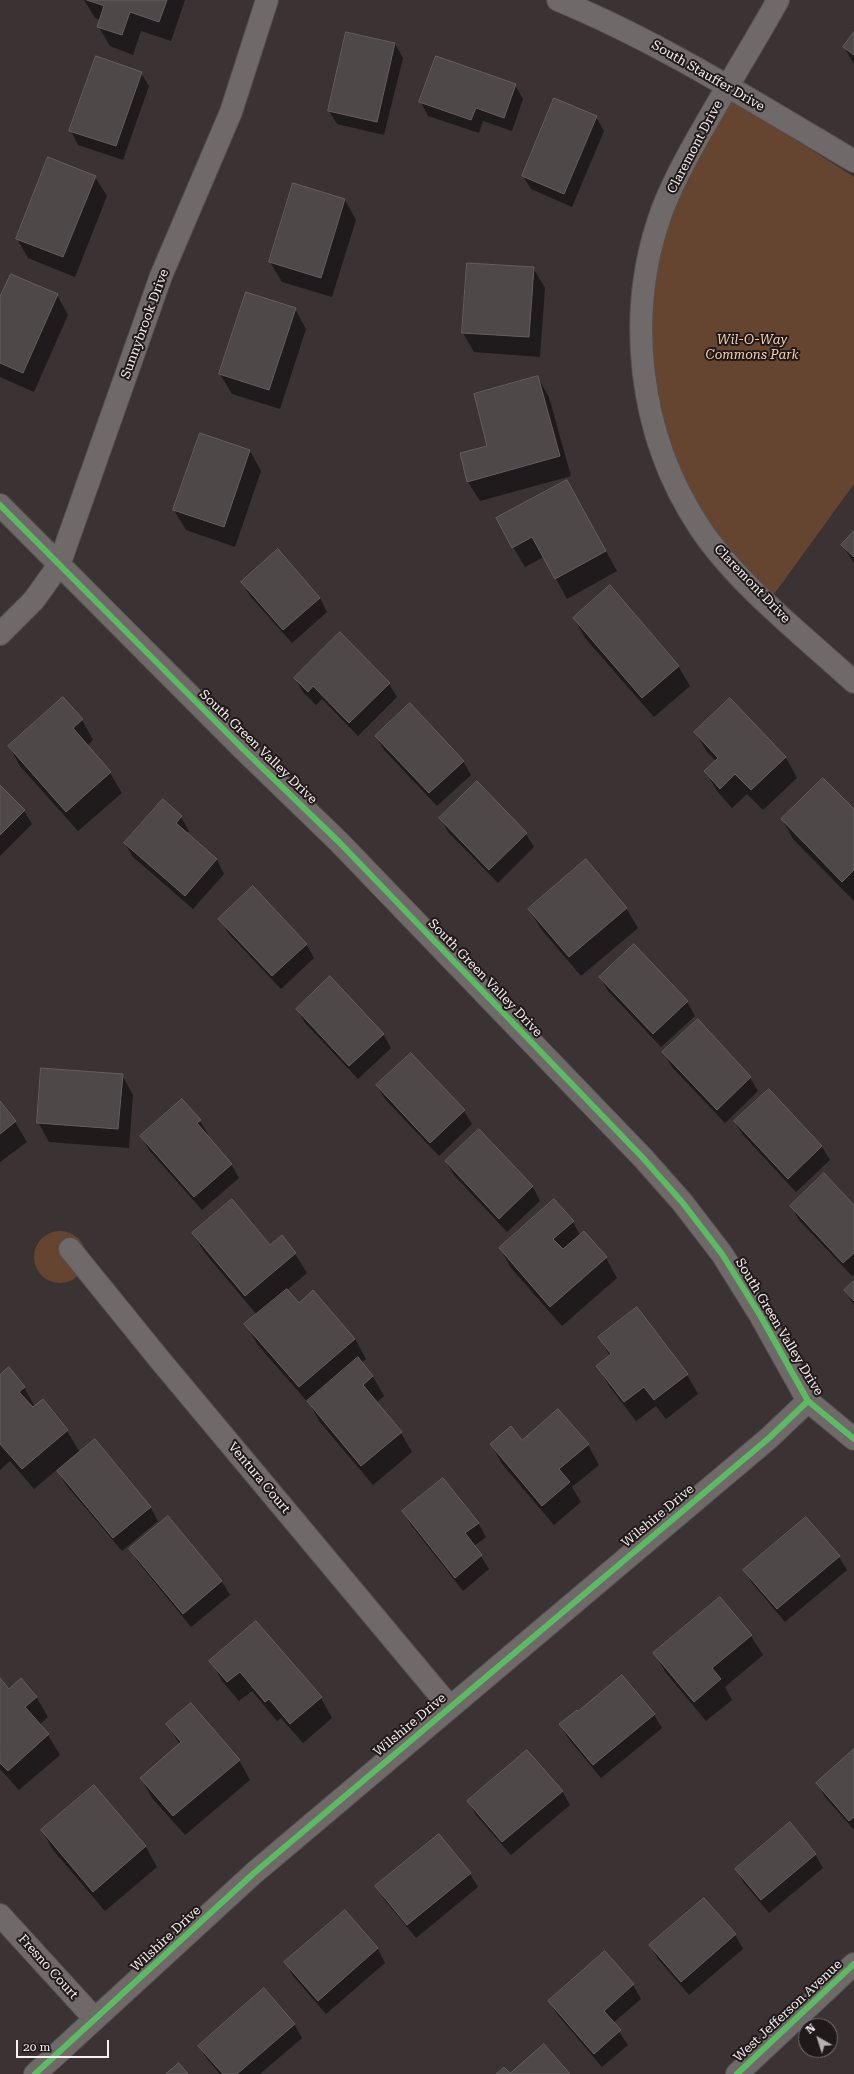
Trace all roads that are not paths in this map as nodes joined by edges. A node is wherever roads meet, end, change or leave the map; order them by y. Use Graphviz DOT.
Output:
graph roads {
  1 [pos="267,0"];
  2 [pos="558,0"];
  3 [pos="778,0"];
  4 [pos="728,87"];
  5 [pos="854,161"];
  6 [pos="0,505"];
  7 [pos="59,565"];
  8 [pos="0,634"];
  9 [pos="854,682"];
  10 [pos="70,1250"];
  11 [pos="808,1401"];
  12 [pos="854,1439"];
  13 [pos="450,1706"];
  14 [pos="0,1916"];
  15 [pos="854,1964"];
  16 [pos="95,2020"];
  17 [pos="35,2074"];
  18 [pos="737,2074"];
  1 -- 7 [label="street, Sunnybrook Drive"];
  2 -- 4 [label="street, South Stauffer Drive"];
  3 -- 4 [label="street, Claremont Drive"];
  4 -- 5 [label="street, South Stauffer Drive"];
  4 -- 9 [label="street, Claremont Drive"];
  6 -- 7 [label="street, South Green Valley Drive"];
  7 -- 8 [label="street, Sunnybrook Drive"];
  7 -- 11 [label="street, South Green Valley Drive"];
  10 -- 13 [label="street, Ventura Court"];
  11 -- 12 [label="street, South Green Valley Drive"];
  11 -- 13 [label="street, Wilshire Drive"];
  13 -- 16 [label="street, Wilshire Drive"];
  14 -- 16 [label="street, Fresno Court"];
  15 -- 18 [label="street, West Jefferson Avenue"];
  16 -- 17 [label="street, Wilshire Drive"];
}
